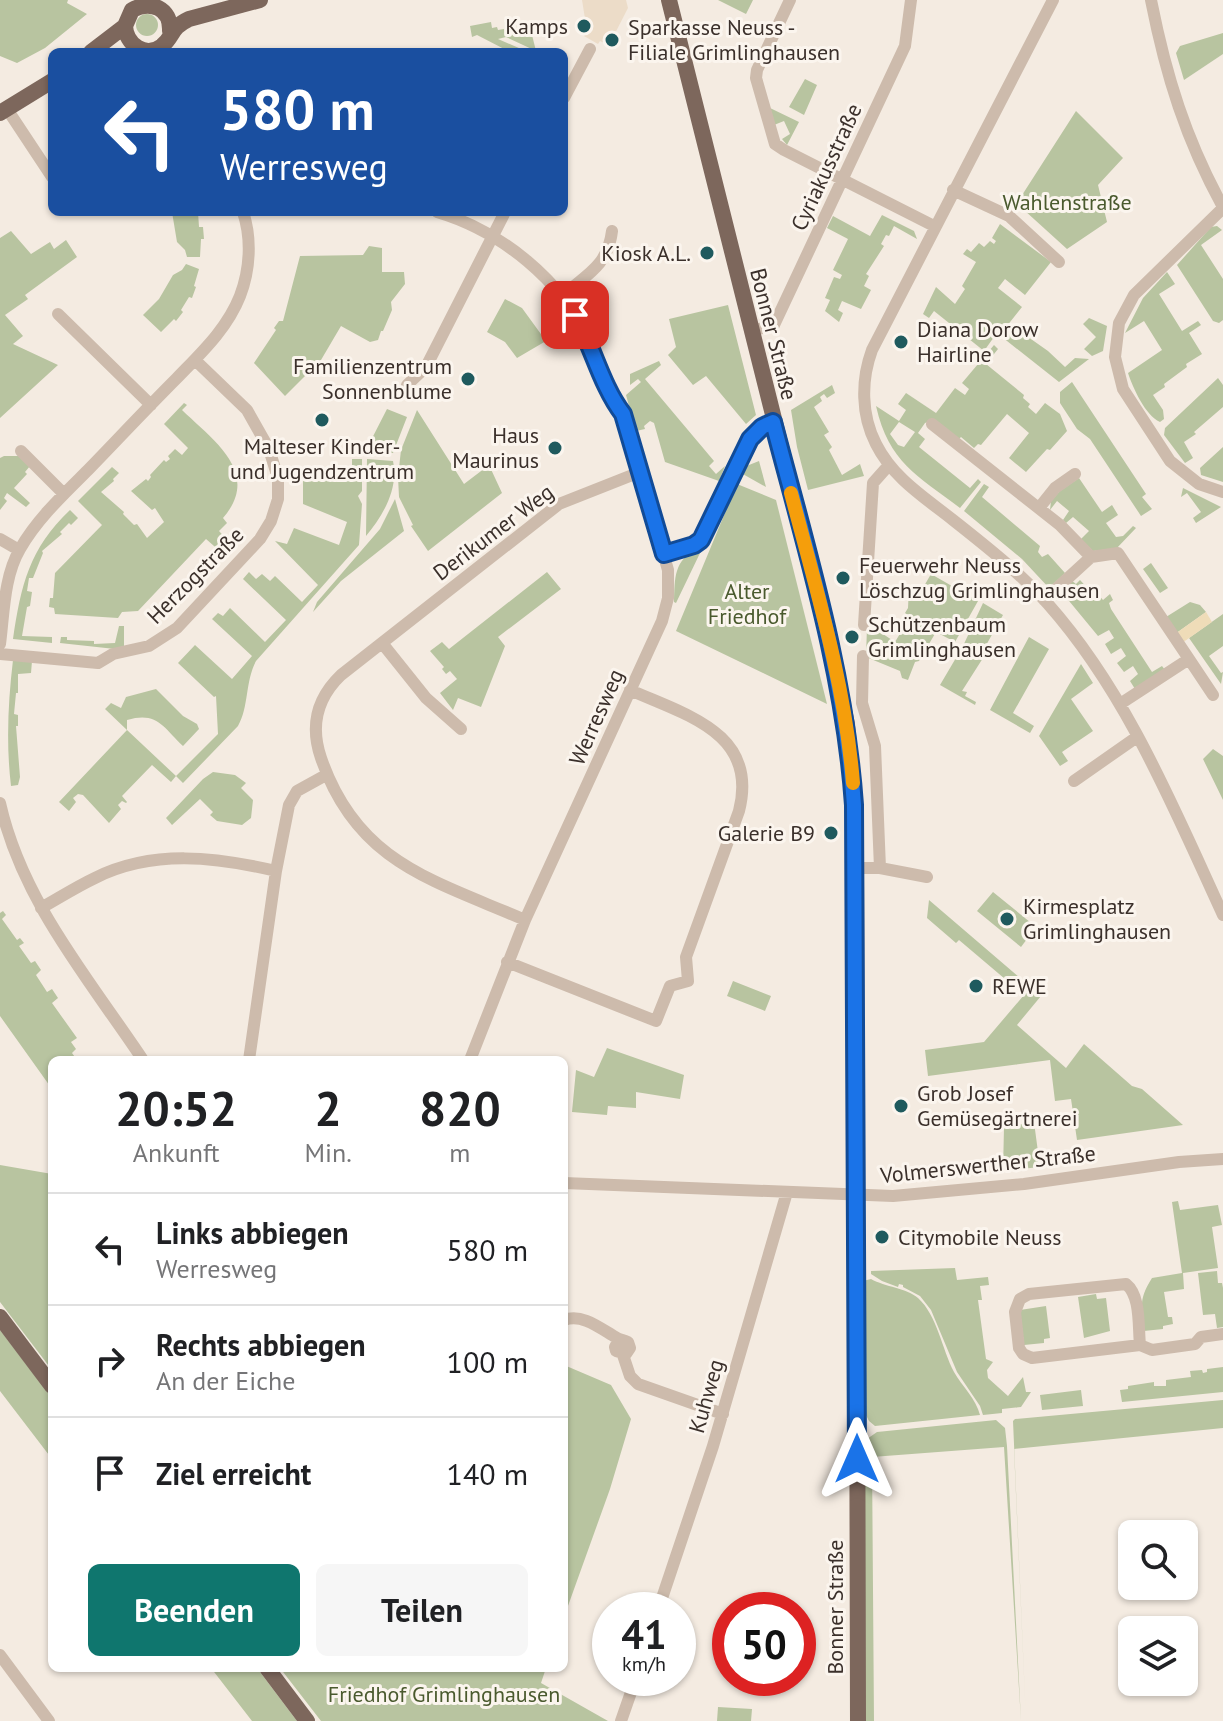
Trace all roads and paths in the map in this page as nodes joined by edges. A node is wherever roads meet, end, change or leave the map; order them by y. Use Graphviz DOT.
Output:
graph roads {
  1 [pos="669,0"];
  2 [pos="790,0"];
  3 [pos="911,0"];
  4 [pos="1053,0"];
  5 [pos="1151,0"];
  6 [pos="255,1"];
  7 [pos="155,5"];
  8 [pos="125,26"];
  9 [pos="170,31"];
  10 [pos="131,44"];
  11 [pos="96,48"];
  12 [pos="114,48"];
  13 [pos="138,48"];
  14 [pos="159,48"];
  15 [pos="590,49"];
  16 [pos="48,84"];
  17 [pos="568,90"];
  18 [pos="4,111"];
  19 [pos="48,172"];
  20 [pos="842,180"];
  21 [pos="953,190"];
  22 [pos="1223,208"];
  23 [pos="244,216"];
  24 [pos="449,216"];
  25 [pos="503,216"];
  26 [pos="934,226"];
  27 [pos="612,231"];
  28 [pos="492,237"];
  29 [pos="1059,262"];
  30 [pos="562,296"];
  31 [pos="58,314"];
  32 [pos="751,331"];
  33 [pos="195,360"];
  34 [pos="407,385"];
  35 [pos="151,405"];
  36 [pos="773,422"];
  37 [pos="932,424"];
  38 [pos="21,451"];
  39 [pos="889,465"];
  40 [pos="640,472"];
  41 [pos="1075,474"];
  42 [pos="1223,492"];
  43 [pos="64,494"];
  44 [pos="1039,508"];
  45 [pos="0,539"];
  46 [pos="19,550"];
  47 [pos="664,554"];
  48 [pos="1091,557"];
  49 [pos="1044,600"];
  50 [pos="864,625"];
  51 [pos="382,643"];
  52 [pos="0,644"];
  53 [pos="0,654"];
  54 [pos="863,656"];
  55 [pos="1189,659"];
  56 [pos="630,690"];
  57 [pos="1213,695"];
  58 [pos="1120,704"];
  59 [pos="461,729"];
  60 [pos="1137,737"];
  61 [pos="326,775"];
  62 [pos="1074,781"];
  63 [pos="0,803"];
  64 [pos="856,868"];
  65 [pos="880,868"];
  66 [pos="276,871"];
  67 [pos="927,877"];
  68 [pos="41,908"];
  69 [pos="1223,915"];
  70 [pos="525,920"];
  71 [pos="507,962"];
  72 [pos="140,1056"];
  73 [pos="250,1056"];
  74 [pos="472,1056"];
  75 [pos="1223,1159"];
  76 [pos="568,1183"];
  77 [pos="787,1192"];
  78 [pos="851,1196"];
  79 [pos="0,1317"];
  80 [pos="568,1319"];
  81 [pos="1223,1334"];
  82 [pos="1140,1345"];
  83 [pos="48,1381"];
  84 [pos="723,1414"];
  85 [pos="664,1592"];
  86 [pos="0,1655"];
  87 [pos="270,1672"];
  88 [pos="630,1696"];
  89 [pos="49,1721"];
  90 [pos="307,1721"];
  91 [pos="621,1721"];
  92 [pos="858,1721"];
  1 -- 32 [label="main road, Bonner Straße"];
  2 -- 20 [label="street"];
  3 -- 20 [label="street, Cyriakusstraße"];
  4 -- 21 [label="street"];
  5 -- 22 [label="street"];
  6 -- 7 [label="main road"];
  6 -- 9 [label="main road"];
  7 -- 8 [label="main road"];
  7 -- 9 [label="main road"];
  8 -- 10 [label="main road"];
  8 -- 11 [label="main road"];
  9 -- 14 [label="main road"];
  10 -- 12 [label="main road"];
  10 -- 13 [label="main road"];
  15 -- 17 [label="street"];
  16 -- 18 [label="main road"];
  18 -- 19 [label="street"];
  20 -- 26 [label="street"];
  20 -- 32 [label="street, Cyriakusstraße"];
  21 -- 26 [label="street"];
  21 -- 29 [label="street"];
  22 -- 42 [label="street"];
  23 -- 33 [label="street"];
  24 -- 28 [label="street, Werresweg"];
  25 -- 28 [label="street"];
  26 -- 39 [label="street"];
  27 -- 30 [label="street"];
  28 -- 30 [label="street, Werresweg"];
  28 -- 34 [label="street"];
  30 -- 40 [label="street, Werresweg"];
  31 -- 35 [label="street"];
  32 -- 36 [label="main road, Bonner Straße"];
  33 -- 35 [label="street"];
  33 -- 53 [label="street, Herzogstraße"];
  35 -- 43 [label="street"];
  36 -- 47 [label="street"];
  36 -- 64 [label="main road, Bonner Straße"];
  37 -- 44 [label="street"];
  38 -- 43 [label="street"];
  39 -- 49 [label="street"];
  39 -- 50 [label="street"];
  40 -- 47 [label="street, Werresweg"];
  40 -- 51 [label="street, Derikumer Weg"];
  41 -- 44 [label="street"];
  43 -- 46 [label="street"];
  44 -- 48 [label="street"];
  45 -- 46 [label="street"];
  46 -- 52 [label="street"];
  47 -- 56 [label="street, Werresweg"];
  48 -- 49 [label="street"];
  48 -- 55 [label="street"];
  49 -- 58 [label="street"];
  51 -- 59 [label="street"];
  51 -- 61 [label="street, Derikumer Weg"];
  54 -- 65 [label="street"];
  55 -- 57 [label="street"];
  55 -- 58 [label="street"];
  56 -- 70 [label="street, Werresweg"];
  56 -- 71 [label="street"];
  58 -- 60 [label="street"];
  60 -- 62 [label="street"];
  60 -- 69 [label="street"];
  61 -- 66 [label="street"];
  61 -- 70 [label="street, Derikumer Weg"];
  63 -- 68 [label="street"];
  64 -- 65 [label="street"];
  64 -- 78 [label="main road, Bonner Straße"];
  65 -- 67 [label="street"];
  66 -- 68 [label="street"];
  66 -- 73 [label="street"];
  68 -- 72 [label="street"];
  70 -- 71 [label="street, Werresweg"];
  71 -- 74 [label="street, Werresweg"];
  75 -- 78 [label="street, Volmerswerther Straße"];
  76 -- 77 [label="street, Volmerswerther Straße"];
  77 -- 78 [label="street, Volmerswerther Straße"];
  77 -- 84 [label="street, Kuhweg"];
  78 -- 92 [label="main road, Bonner Straße"];
  79 -- 83 [label="main road"];
  80 -- 84 [label="street"];
  81 -- 82 [label="street"];
  82 -- 82 [label="street"];
  84 -- 85 [label="street, Kuhweg"];
  86 -- 89 [label="street"];
  87 -- 90 [label="main road"];
  88 -- 91 [label="street"];
}
